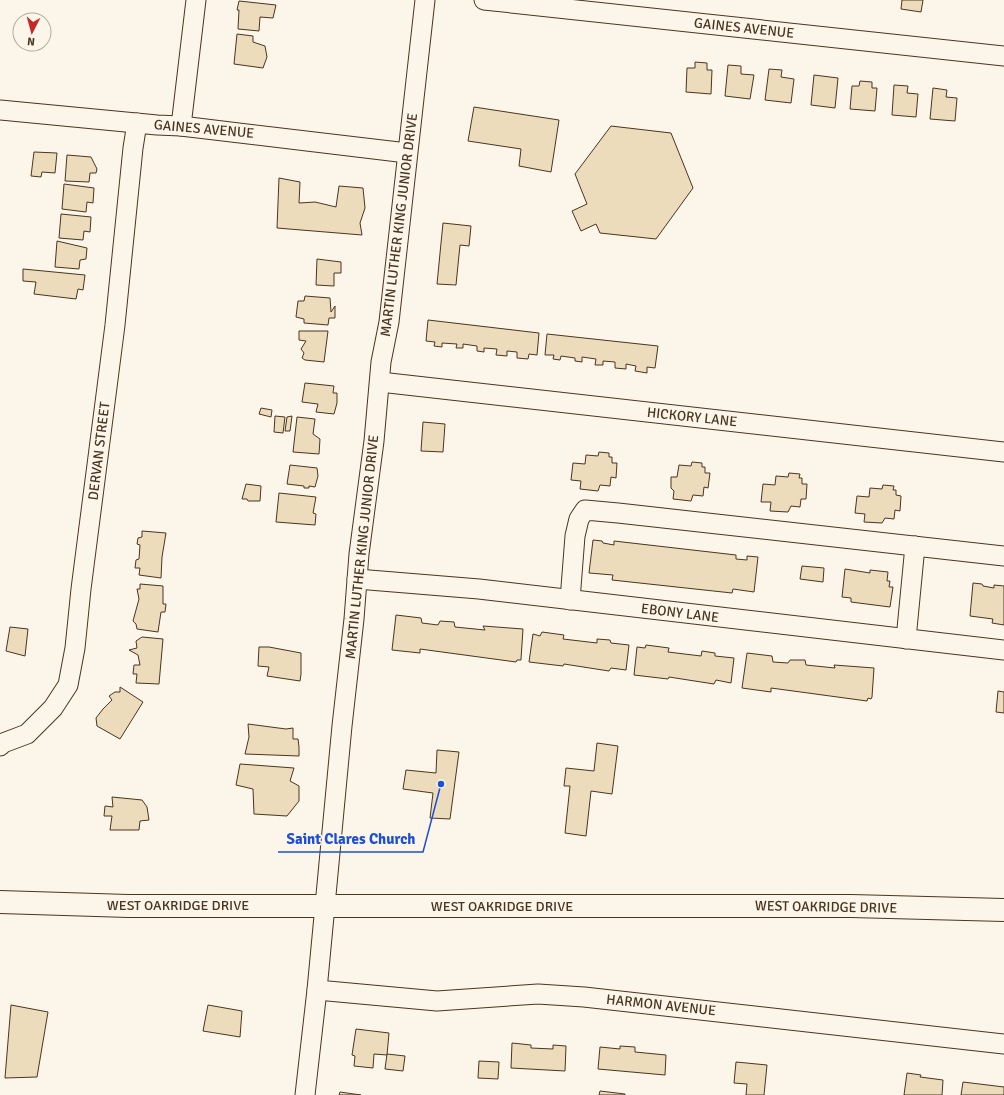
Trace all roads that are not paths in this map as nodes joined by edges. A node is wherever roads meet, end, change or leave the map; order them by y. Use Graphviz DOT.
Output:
graph roads {
  1 [pos="196,0"];
  2 [pos="425,0"];
  3 [pos="484,0"];
  4 [pos="1004,56"];
  5 [pos="0,110"];
  6 [pos="137,123"];
  7 [pos="181,126"];
  8 [pos="408,152"];
  9 [pos="380,382"];
  10 [pos="1004,452"];
  11 [pos="915,546"];
  12 [pos="1004,556"];
  13 [pos="357,579"];
  14 [pos="570,600"];
  15 [pos="906,639"];
  16 [pos="1004,650"];
  17 [pos="0,746"];
  18 [pos="0,902"];
  19 [pos="325,906"];
  20 [pos="1004,910"];
  21 [pos="317,990"];
  22 [pos="1004,1044"];
  23 [pos="305,1095"];
  1 -- 7 [label="street"];
  2 -- 8 [label="street, MARTIN LUTHER KING JUNIOR DRIVE"];
  3 -- 4 [label="street, GAINES AVENUE"];
  5 -- 6 [label="street, GAINES AVENUE"];
  6 -- 7 [label="street, GAINES AVENUE"];
  6 -- 17 [label="street, DERVAN STREET"];
  7 -- 8 [label="street, GAINES AVENUE"];
  8 -- 9 [label="street, MARTIN LUTHER KING JUNIOR DRIVE"];
  9 -- 10 [label="street, HICKORY LANE"];
  9 -- 13 [label="street, MARTIN LUTHER KING JUNIOR DRIVE"];
  11 -- 12 [label="street"];
  11 -- 14 [label="street"];
  11 -- 15 [label="street"];
  13 -- 14 [label="street, EBONY LANE"];
  13 -- 19 [label="street, MARTIN LUTHER KING JUNIOR DRIVE"];
  14 -- 15 [label="street, EBONY LANE"];
  15 -- 16 [label="street, EBONY LANE"];
  18 -- 19 [label="main road, WEST OAKRIDGE DRIVE"];
  19 -- 20 [label="main road, WEST OAKRIDGE DRIVE"];
  19 -- 21 [label="street, MARTIN LUTHER KING JUNIOR DRIVE"];
  21 -- 22 [label="street, HARMON AVENUE"];
  21 -- 23 [label="street, MARTIN LUTHER KING JUNIOR DRIVE"];
}
